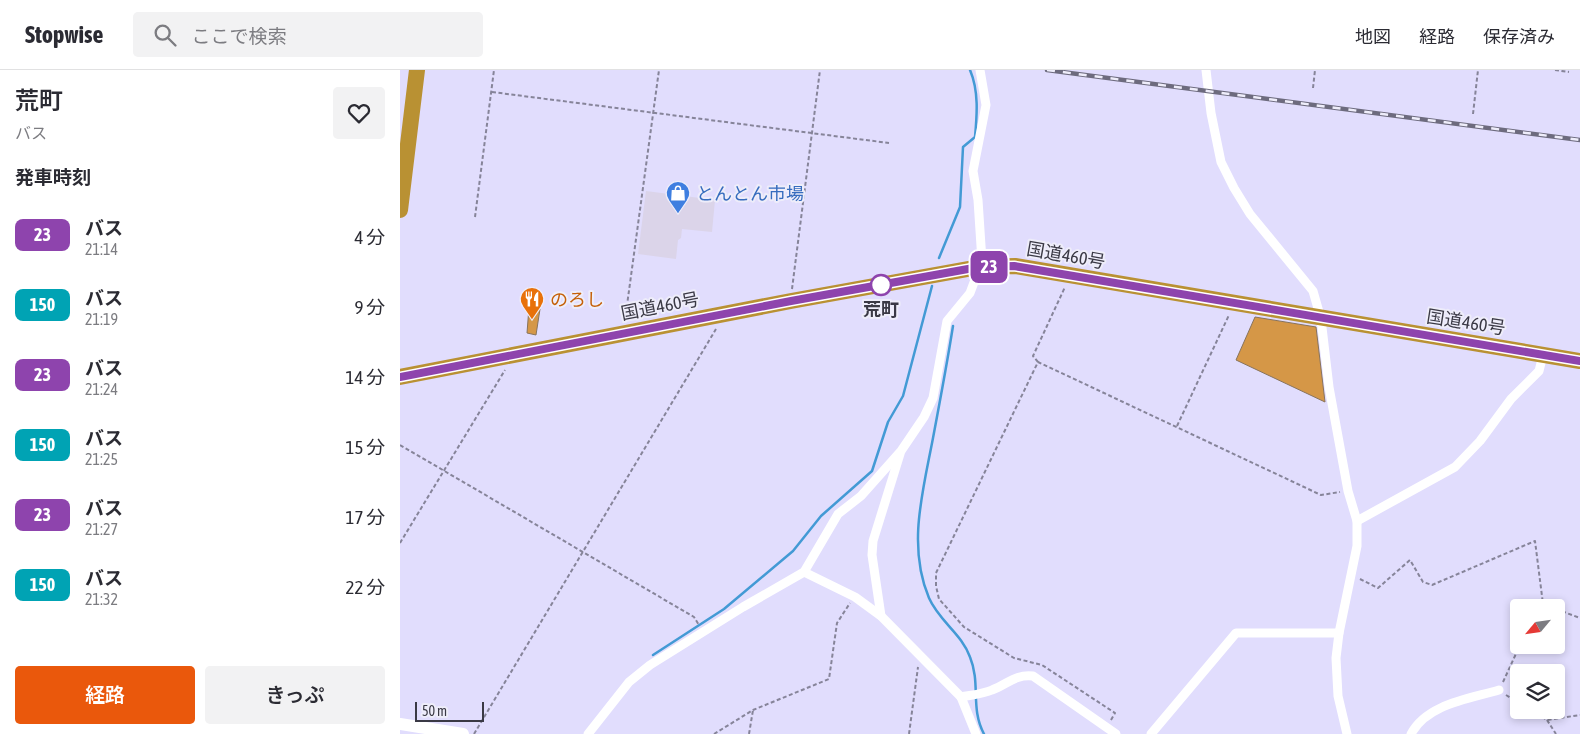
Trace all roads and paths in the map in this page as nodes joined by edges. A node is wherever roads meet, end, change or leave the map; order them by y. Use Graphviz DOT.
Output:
graph roads {
  1 [pos="417,70"];
  2 [pos="494,70"];
  3 [pos="659,70"];
  4 [pos="820,70"];
  5 [pos="980,70"];
  6 [pos="1206,70"];
  7 [pos="1315,70"];
  8 [pos="1478,70"];
  9 [pos="1555,70"];
  10 [pos="1569,72"];
  11 [pos="1313,88"];
  12 [pos="492,92"];
  13 [pos="654,114"];
  14 [pos="1473,114"];
  15 [pos="812,134"];
  16 [pos="400,143"];
  17 [pos="889,143"];
  18 [pos="400,210"];
  19 [pos="475,217"];
  20 [pos="979,267"];
  21 [pos="1070,276"];
  22 [pos="791,301"];
  23 [pos="1234,304"];
  24 [pos="724,314"];
  25 [pos="1321,319"];
  26 [pos="623,333"];
  27 [pos="515,354"];
  28 [pos="1544,355"];
  29 [pos="1580,361"];
  30 [pos="1038,362"];
  31 [pos="400,377"];
  32 [pos="1177,426"];
  33 [pos="400,444"];
  34 [pos="900,451"];
  35 [pos="443,469"];
  36 [pos="1348,491"];
  37 [pos="1357,521"];
  38 [pos="400,543"];
  39 [pos="583,552"];
  40 [pos="804,572"];
  41 [pos="1352,576"];
  42 [pos="855,597"];
  43 [pos="1542,599"];
  44 [pos="1565,612"];
  45 [pos="881,616"];
  46 [pos="1580,618"];
  47 [pos="705,632"];
  48 [pos="1339,633"];
  49 [pos="920,654"];
  50 [pos="1516,654"];
  51 [pos="1499,690"];
  52 [pos="961,697"];
  53 [pos="1510,697"];
  54 [pos="753,710"];
  55 [pos="1580,715"];
  56 [pos="1547,720"];
  57 [pos="400,724"];
  58 [pos="1106,726"];
  59 [pos="463,734"];
  60 [pos="474,734"];
  61 [pos="588,734"];
  62 [pos="714,734"];
  63 [pos="749,734"];
  64 [pos="909,734"];
  65 [pos="976,734"];
  66 [pos="1116,734"];
  67 [pos="1151,734"];
  68 [pos="1347,734"];
  69 [pos="1411,734"];
  70 [pos="1556,734"];
  1 -- 16 [label="highway"];
  1 -- 18 [label="highway"];
  2 -- 12 [label="path"];
  3 -- 13 [label="path"];
  4 -- 15 [label="path"];
  5 -- 20 [label="street"];
  6 -- 25 [label="street"];
  7 -- 11 [label="path"];
  8 -- 14 [label="path"];
  9 -- 10 [label="path"];
  12 -- 13 [label="path"];
  12 -- 19 [label="path"];
  13 -- 15 [label="path"];
  13 -- 26 [label="path"];
  15 -- 17 [label="path"];
  15 -- 22 [label="path"];
  20 -- 21 [label="highway, 国道460号"];
  20 -- 22 [label="highway, 国道460号"];
  20 -- 34 [label="street"];
  21 -- 23 [label="highway, 国道460号"];
  21 -- 30 [label="path"];
  22 -- 24 [label="highway, 国道460号"];
  23 -- 25 [label="highway, 国道460号"];
  23 -- 32 [label="path"];
  24 -- 26 [label="highway, 国道460号"];
  24 -- 39 [label="path"];
  25 -- 28 [label="highway, 国道460号"];
  25 -- 36 [label="street"];
  26 -- 27 [label="highway, 国道460号"];
  27 -- 31 [label="highway, 国道460号"];
  27 -- 35 [label="path"];
  28 -- 29 [label="highway, 国道460号"];
  28 -- 37 [label="street"];
  30 -- 32 [label="path"];
  30 -- 58 [label="path"];
  32 -- 36 [label="path"];
  33 -- 35 [label="path"];
  34 -- 40 [label="street"];
  34 -- 45 [label="street"];
  35 -- 38 [label="path"];
  35 -- 39 [label="path"];
  36 -- 37 [label="street"];
  37 -- 41 [label="street"];
  39 -- 47 [label="path"];
  39 -- 60 [label="path"];
  40 -- 42 [label="street"];
  40 -- 47 [label="street"];
  41 -- 43 [label="path"];
  41 -- 48 [label="street"];
  42 -- 45 [label="street"];
  42 -- 54 [label="path"];
  44 -- 46 [label="path"];
  45 -- 49 [label="street"];
  47 -- 61 [label="street"];
  48 -- 67 [label="street"];
  48 -- 68 [label="street"];
  49 -- 52 [label="street"];
  49 -- 64 [label="path"];
  50 -- 51 [label="path"];
  51 -- 53 [label="path"];
  51 -- 69 [label="street"];
  52 -- 58 [label="street"];
  52 -- 65 [label="street"];
  54 -- 62 [label="path"];
  54 -- 63 [label="path"];
  55 -- 56 [label="path"];
  56 -- 70 [label="path"];
  57 -- 59 [label="street"];
  58 -- 66 [label="street"];
}
